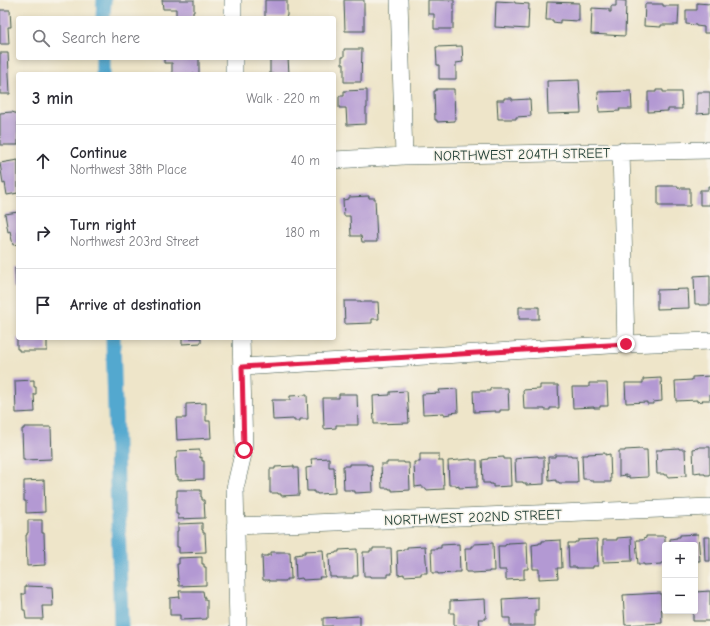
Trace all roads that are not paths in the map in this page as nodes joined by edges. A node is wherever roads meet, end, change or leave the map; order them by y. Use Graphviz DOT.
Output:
graph roads {
  1 [pos="233,0"];
  2 [pos="399,0"];
  3 [pos="233,16"];
  4 [pos="234,60"];
  5 [pos="234,72"];
  6 [pos="710,150"];
  7 [pos="621,151"];
  8 [pos="404,156"];
  9 [pos="336,160"];
  10 [pos="241,340"];
  11 [pos="710,341"];
  12 [pos="626,344"];
  13 [pos="242,367"];
  14 [pos="710,508"];
  15 [pos="235,526"];
  16 [pos="238,626"];
  1 -- 3 [label="street"];
  2 -- 8 [label="street"];
  4 -- 5 [label="street"];
  6 -- 7 [label="street, NORTHWEST 204TH STREET"];
  7 -- 8 [label="street, NORTHWEST 204TH STREET"];
  7 -- 12 [label="street"];
  8 -- 9 [label="street, NORTHWEST 204TH STREET"];
  10 -- 13 [label="street"];
  11 -- 12 [label="street"];
  12 -- 13 [label="street"];
  13 -- 15 [label="street"];
  14 -- 15 [label="street, NORTHWEST 202ND STREET"];
  15 -- 16 [label="street"];
}
